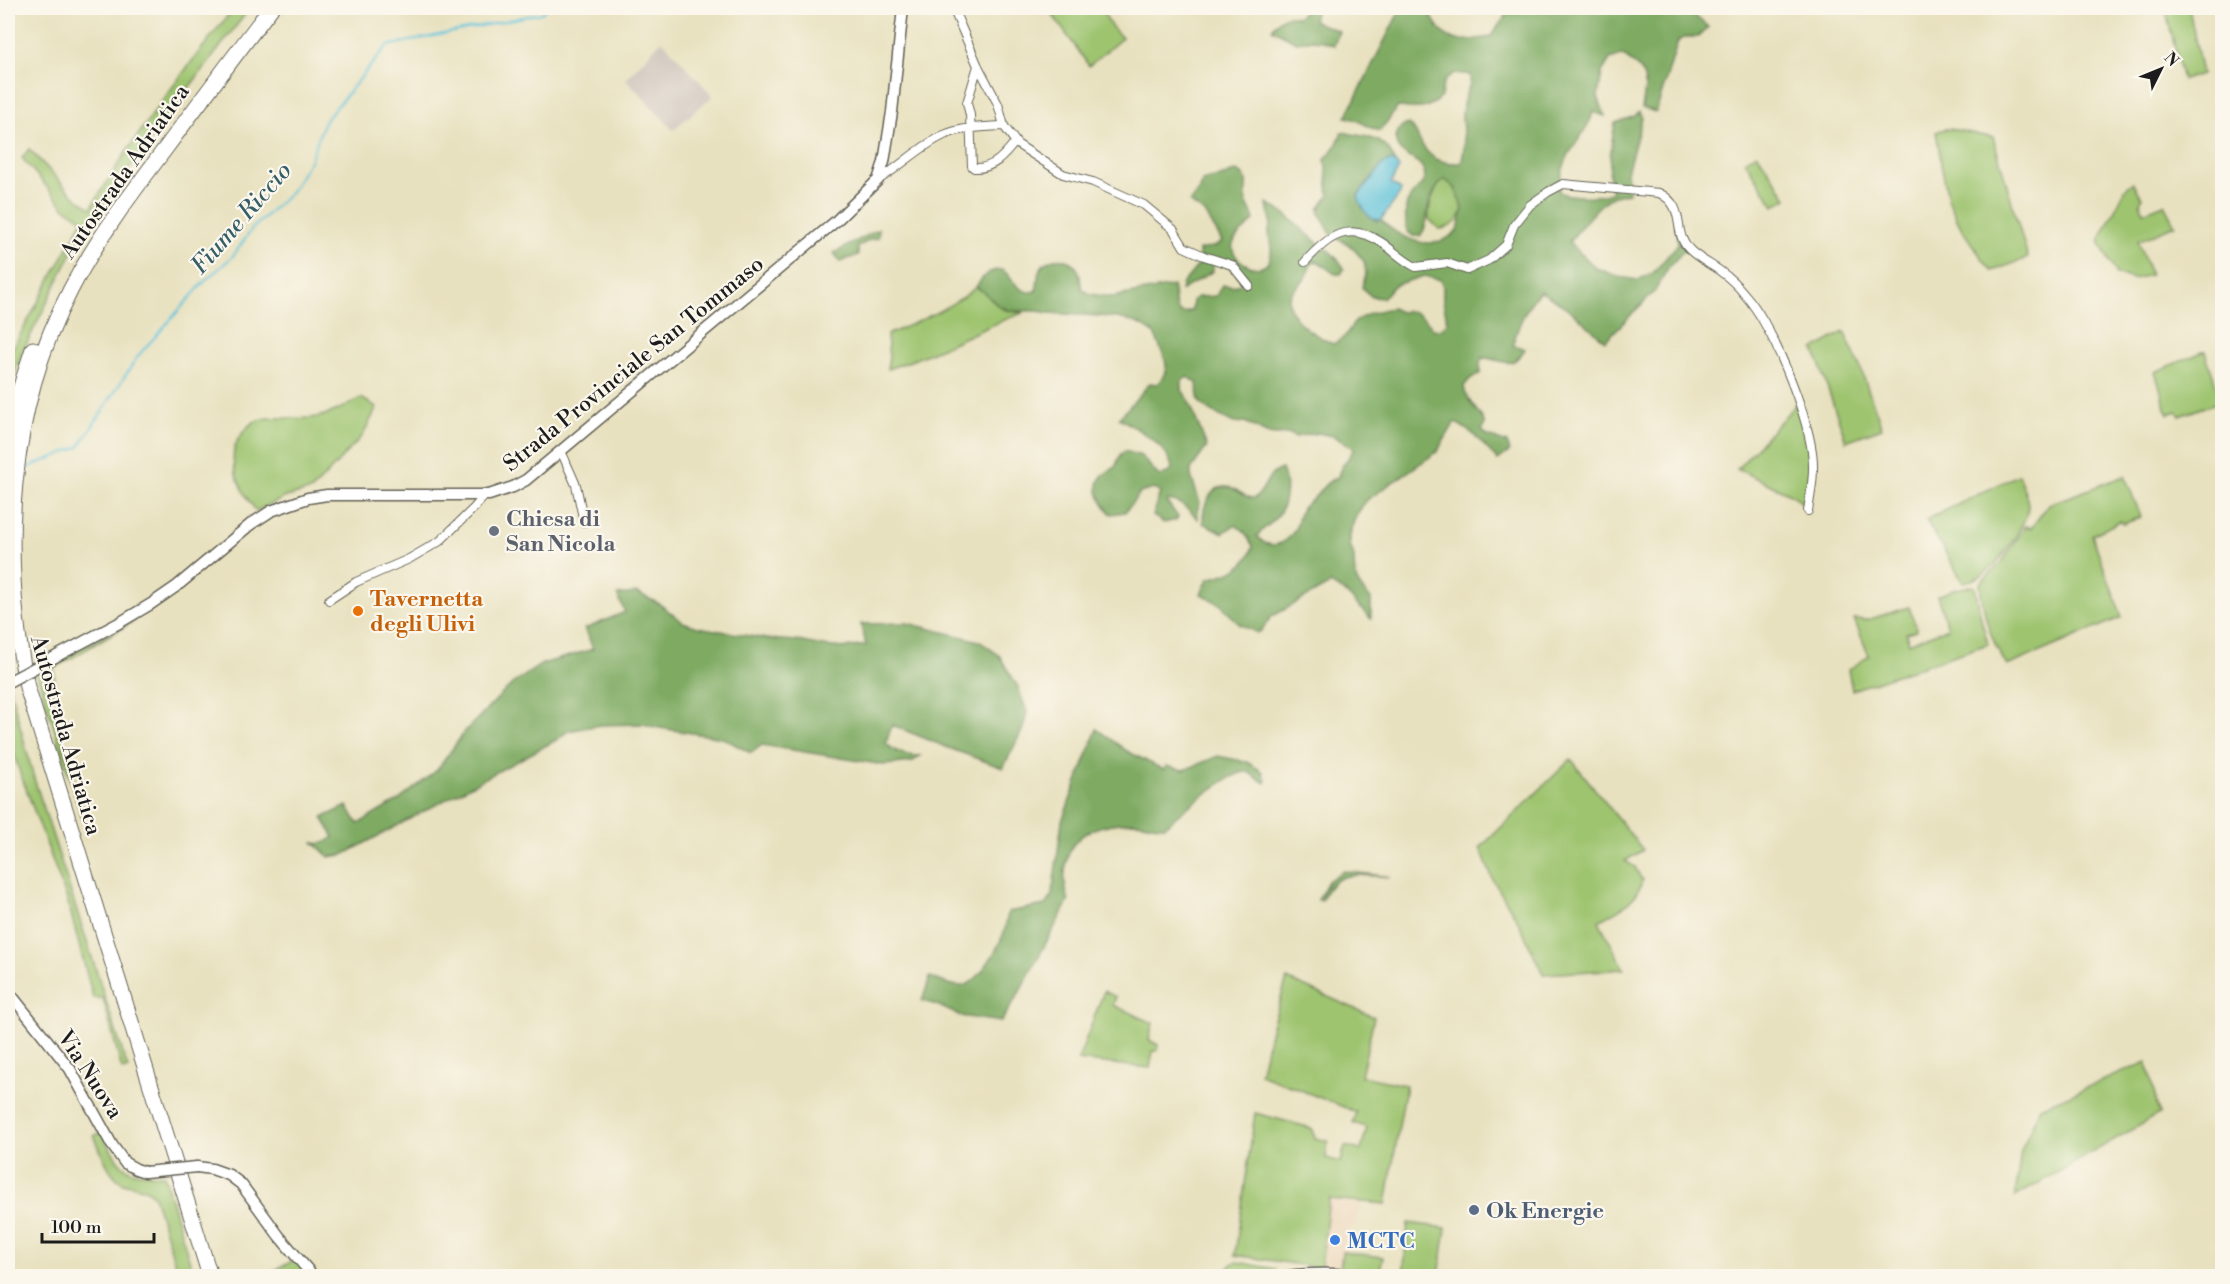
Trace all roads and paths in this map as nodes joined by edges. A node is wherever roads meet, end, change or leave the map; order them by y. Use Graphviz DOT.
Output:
graph roads {
  1 [pos="258,8"];
  2 [pos="271,8"];
  3 [pos="903,8"];
  4 [pos="953,8"];
  5 [pos="978,66"];
  6 [pos="1004,126"];
  7 [pos="971,128"];
  8 [pos="1015,141"];
  9 [pos="878,180"];
  10 [pos="108,217"];
  11 [pos="1305,262"];
  12 [pos="1249,286"];
  13 [pos="36,356"];
  14 [pos="8,441"];
  15 [pos="561,451"];
  16 [pos="485,495"];
  17 [pos="1808,511"];
  18 [pos="584,522"];
  19 [pos="329,600"];
  20 [pos="8,651"];
  21 [pos="8,682"];
  22 [pos="8,991"];
  23 [pos="199,1276"];
  24 [pos="210,1276"];
  25 [pos="314,1276"];
  26 [pos="1289,1276"];
  27 [pos="1366,1276"];
  1 -- 10 [label="highway, Autostrada Adriatica"];
  2 -- 10 [label="highway, Autostrada Adriatica"];
  3 -- 9 [label="street"];
  4 -- 5 [label="street"];
  5 -- 6 [label="street"];
  5 -- 7 [label="street"];
  6 -- 7 [label="street"];
  6 -- 8 [label="street"];
  7 -- 8 [label="street"];
  7 -- 9 [label="street"];
  8 -- 12 [label="street"];
  9 -- 15 [label="street, Strada Provinciale San Tommaso"];
  10 -- 13 [label="highway, Autostrada Adriatica"];
  11 -- 17 [label="street"];
  13 -- 14 [label="highway, Autostrada Adriatica"];
  13 -- 24 [label="highway, Autostrada Adriatica"];
  15 -- 16 [label="street, Strada Provinciale San Tommaso"];
  15 -- 18 [label="street"];
  16 -- 19 [label="street"];
  16 -- 21 [label="street, Strada Provinciale San Tommaso, bridge"];
  20 -- 23 [label="highway, Autostrada Adriatica"];
  22 -- 25 [label="street, Via Nuova, bridge"];
  26 -- 27 [label="street"];
}
